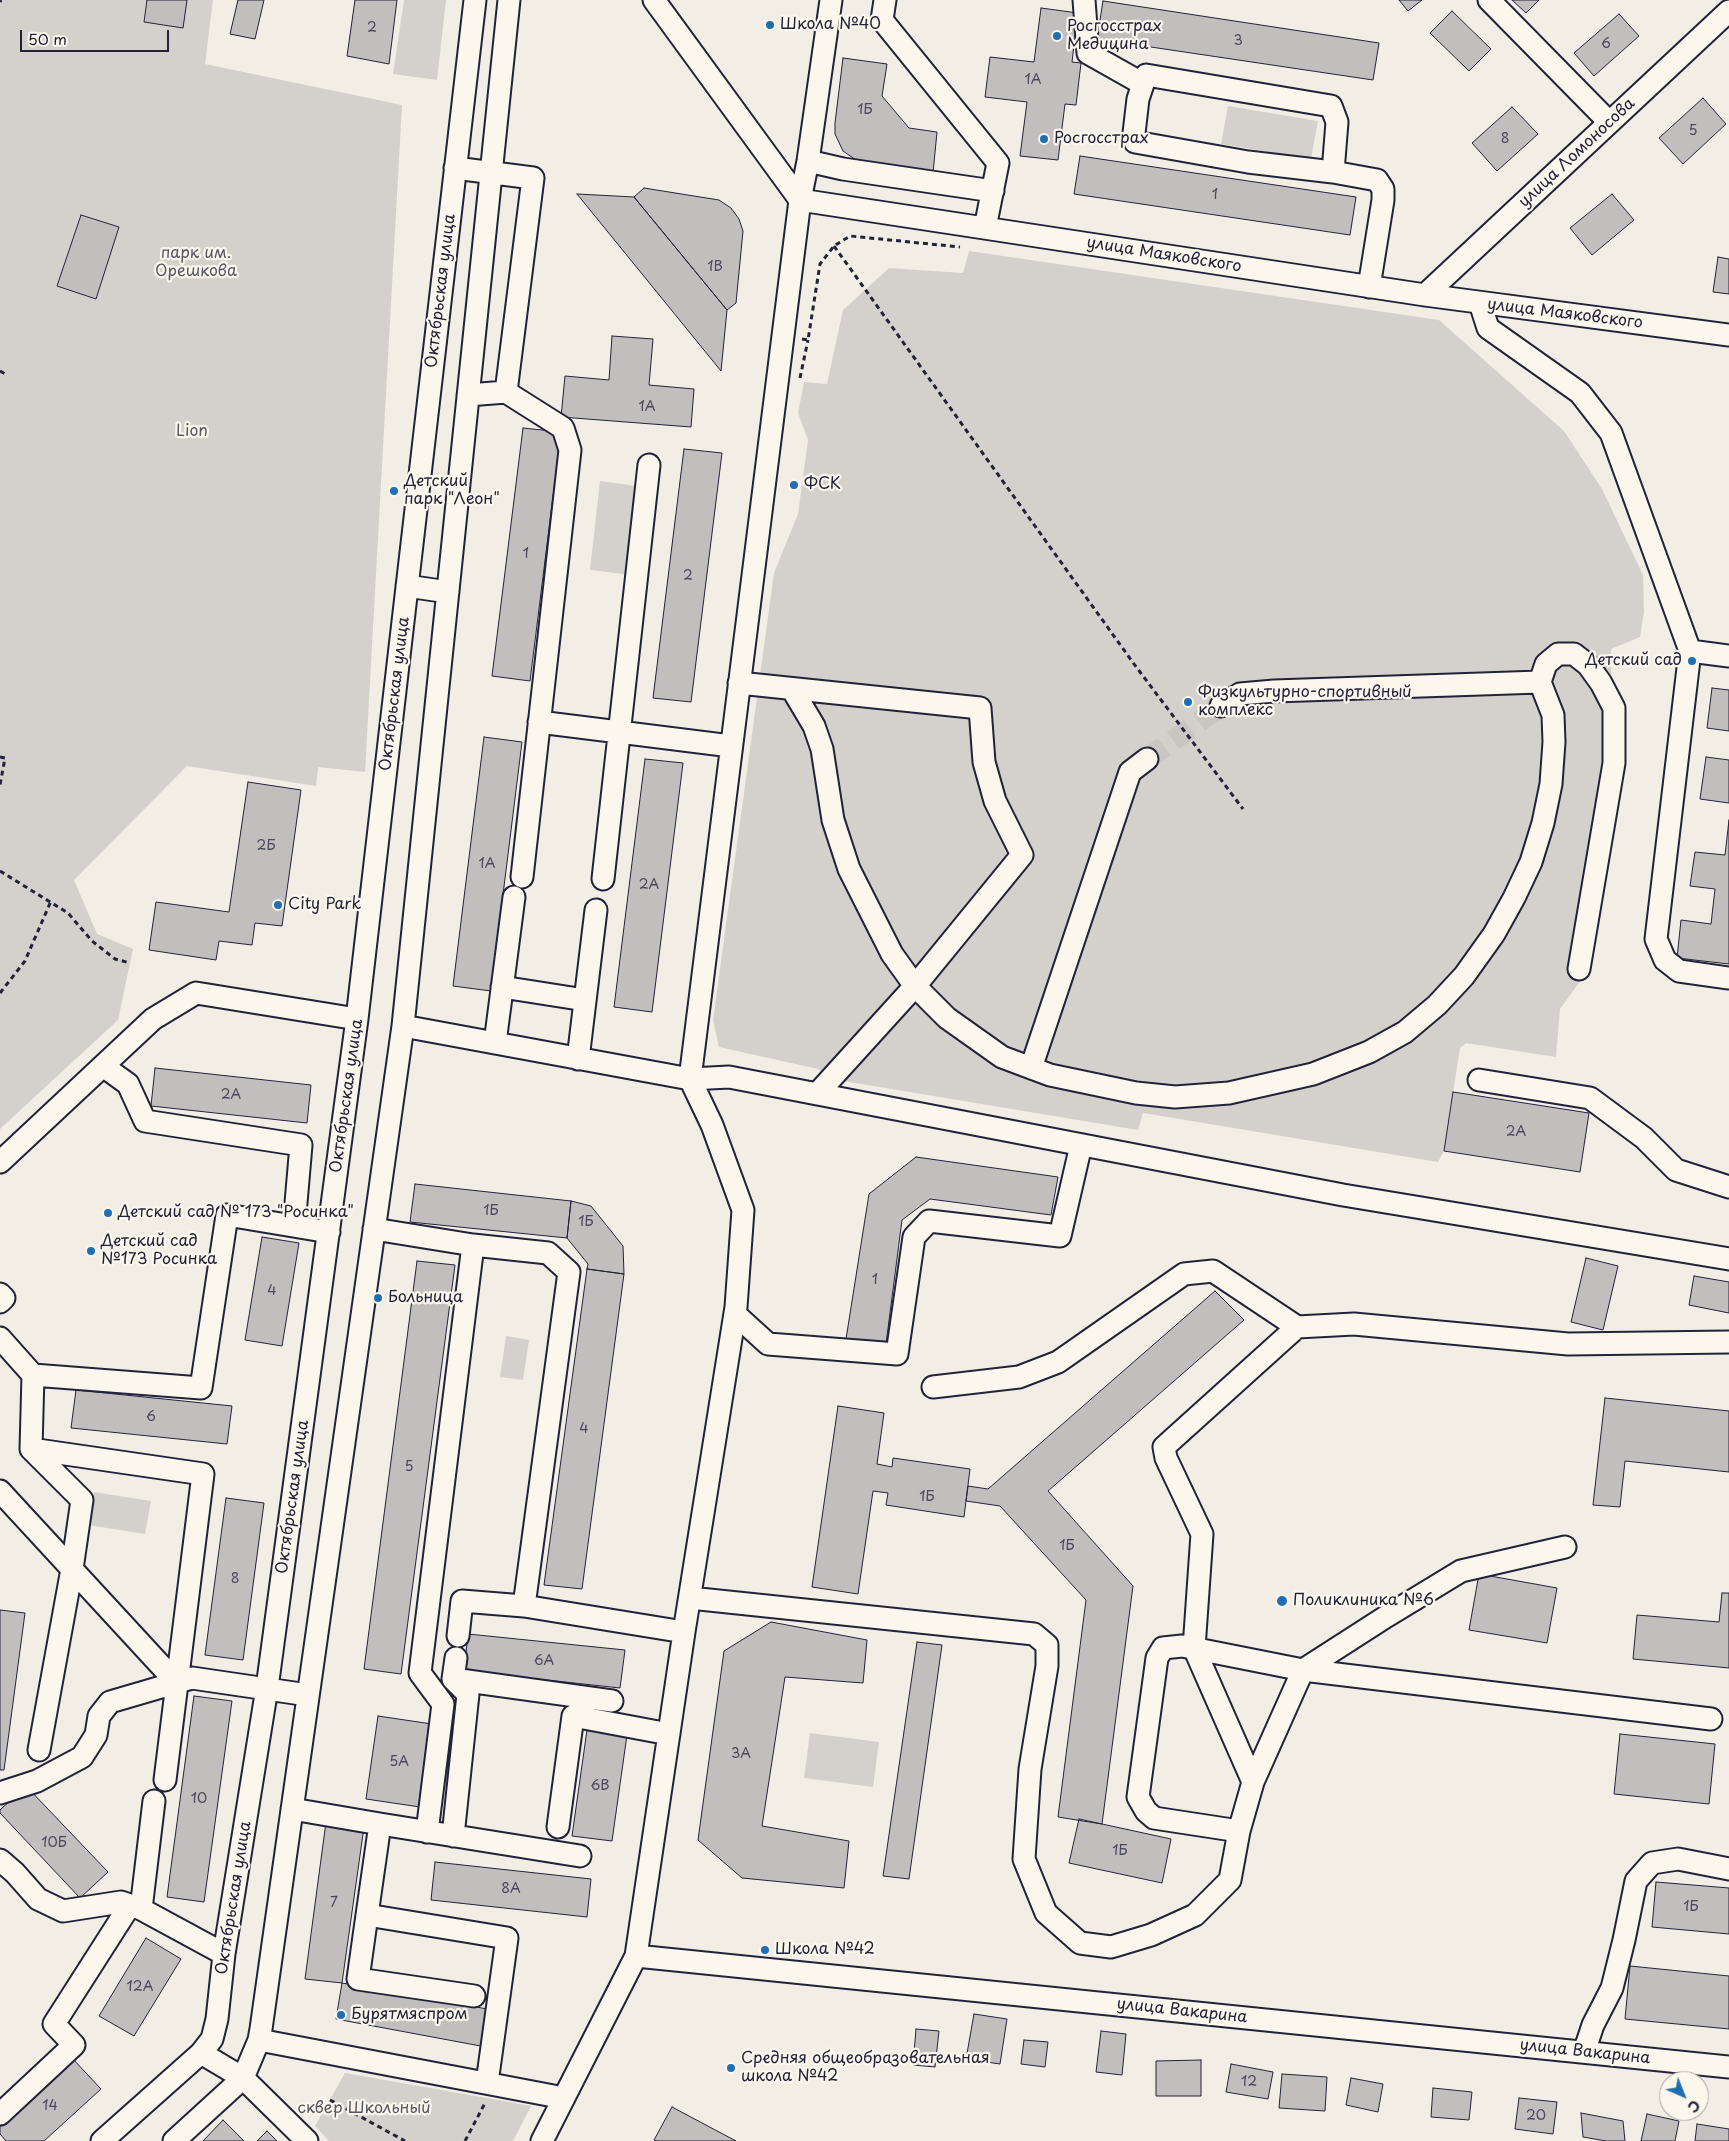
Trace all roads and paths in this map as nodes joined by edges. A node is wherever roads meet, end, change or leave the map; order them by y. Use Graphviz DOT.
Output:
graph roads {
  1 [pos="475,0"];
  2 [pos="509,0"];
  3 [pos="654,0"];
  4 [pos="831,0"];
  5 [pos="886,0"];
  6 [pos="1084,0"];
  7 [pos="1490,0"];
  8 [pos="1729,12"];
  9 [pos="1143,84"];
  10 [pos="1609,122"];
  11 [pos="808,162"];
  12 [pos="455,168"];
  13 [pos="1333,172"];
  14 [pos="491,173"];
  15 [pos="992,191"];
  16 [pos="800,200"];
  17 [pos="985,228"];
  18 [pos="834,246"];
  19 [pos="961,247"];
  20 [pos="1368,287"];
  21 [pos="1425,295"];
  22 [pos="1480,303"];
  23 [pos="783,336"];
  24 [pos="1729,336"];
  25 [pos="808,340"];
  26 [pos="0,371"];
  27 [pos="8,375"];
  28 [pos="800,378"];
  29 [pos="506,392"];
  30 [pos="468,395"];
  31 [pos="649,465"];
  32 [pos="407,586"];
  33 [pos="448,592"];
  34 [pos="1690,651"];
  35 [pos="1729,656"];
  36 [pos="1540,682"];
  37 [pos="739,683"];
  38 [pos="792,689"];
  39 [pos="1222,706"];
  40 [pos="539,722"];
  41 [pos="619,732"];
  42 [pos="731,746"];
  43 [pos="0,757"];
  44 [pos="1146,759"];
  45 [pos="0,785"];
  46 [pos="1243,808"];
  47 [pos="0,871"];
  48 [pos="522,876"];
  49 [pos="603,879"];
  50 [pos="514,897"];
  51 [pos="51,901"];
  52 [pos="596,910"];
  53 [pos="130,963"];
  54 [pos="1579,969"];
  55 [pos="1729,978"];
  56 [pos="915,986"];
  57 [pos="502,987"];
  58 [pos="0,993"];
  59 [pos="585,1000"];
  60 [pos="358,1019"];
  61 [pos="403,1026"];
  62 [pos="495,1043"];
  63 [pos="578,1059"];
  64 [pos="103,1066"];
  65 [pos="1031,1068"];
  66 [pos="690,1080"];
  67 [pos="1479,1080"];
  68 [pos="817,1094"];
  69 [pos="1081,1145"];
  70 [pos="0,1162"];
  71 [pos="1729,1187"];
  72 [pos="294,1226"];
  73 [pos="374,1229"];
  74 [pos="328,1232"];
  75 [pos="473,1245"];
  76 [pos="1729,1259"];
  77 [pos="0,1294"];
  78 [pos="0,1302"];
  79 [pos="735,1314"];
  80 [pos="1297,1326"];
  81 [pos="0,1338"];
  82 [pos="1729,1342"];
  83 [pos="33,1374"];
  84 [pos="933,1387"];
  85 [pos="32,1449"];
  86 [pos="0,1491"];
  87 [pos="1565,1547"];
  88 [pos="72,1570"];
  89 [pos="690,1598"];
  90 [pos="524,1606"];
  91 [pos="684,1632"];
  92 [pos="458,1636"];
  93 [pos="1194,1648"];
  94 [pos="456,1658"];
  95 [pos="1303,1670"];
  96 [pos="453,1679"];
  97 [pos="177,1683"];
  98 [pos="267,1688"];
  99 [pos="308,1695"];
  100 [pos="612,1701"];
  101 [pos="1711,1719"];
  102 [pos="669,1734"];
  103 [pos="39,1750"];
  104 [pos="165,1780"];
  105 [pos="1253,1782"];
  106 [pos="0,1792"];
  107 [pos="154,1801"];
  108 [pos="292,1809"];
  109 [pos="380,1824"];
  110 [pos="558,1827"];
  111 [pos="1240,1831"];
  112 [pos="427,1832"];
  113 [pos="452,1836"];
  114 [pos="580,1856"];
  115 [pos="0,1860"];
  116 [pos="1729,1869"];
  117 [pos="135,1907"];
  118 [pos="368,1915"];
  119 [pos="224,1954"];
  120 [pos="636,1956"];
  121 [pos="474,1996"];
  122 [pos="259,2040"];
  123 [pos="1584,2052"];
  124 [pos="201,2053"];
  125 [pos="1729,2067"];
  126 [pos="243,2078"];
  127 [pos="487,2091"];
  128 [pos="564,2098"];
  129 [pos="330,2100"];
  130 [pos="0,2114"];
  131 [pos="102,2141"];
  132 [pos="174,2141"];
  133 [pos="307,2141"];
  134 [pos="405,2141"];
  135 [pos="465,2141"];
  136 [pos="542,2141"];
  1 -- 12 [label="street, Октябрьская улица"];
  2 -- 14 [label="street"];
  3 -- 16 [label="street"];
  4 -- 11 [label="street"];
  5 -- 15 [label="street"];
  6 -- 9 [label="street"];
  7 -- 10 [label="street"];
  8 -- 10 [label="street, улица Ломоносова"];
  9 -- 13 [label="street"];
  9 -- 13 [label="street"];
  10 -- 21 [label="street, улица Ломоносова"];
  11 -- 15 [label="street"];
  11 -- 16 [label="street"];
  12 -- 14 [label="street"];
  12 -- 32 [label="street, Октябрьская улица"];
  13 -- 20 [label="street"];
  14 -- 29 [label="street"];
  14 -- 30 [label="street"];
  15 -- 17 [label="street"];
  16 -- 17 [label="street, улица Маяковского"];
  16 -- 23 [label="street"];
  17 -- 20 [label="street, улица Маяковского"];
  18 -- 19 [label="path"];
  18 -- 25 [label="path"];
  18 -- 46 [label="path"];
  20 -- 21 [label="street, улица Маяковского"];
  21 -- 22 [label="street, улица Маяковского"];
  22 -- 24 [label="street, улица Маяковского"];
  22 -- 34 [label="street"];
  23 -- 25 [label="path"];
  23 -- 37 [label="street"];
  25 -- 28 [label="path"];
  26 -- 27 [label="path"];
  29 -- 30 [label="street"];
  29 -- 40 [label="street"];
  30 -- 33 [label="street"];
  31 -- 41 [label="street"];
  32 -- 33 [label="street"];
  32 -- 60 [label="street, Октябрьская улица"];
  33 -- 61 [label="street"];
  34 -- 35 [label="street"];
  34 -- 55 [label="street"];
  36 -- 39 [label="street"];
  36 -- 54 [label="street"];
  36 -- 65 [label="street"];
  37 -- 38 [label="street"];
  37 -- 42 [label="street"];
  38 -- 56 [label="street"];
  38 -- 56 [label="street"];
  40 -- 41 [label="street"];
  40 -- 48 [label="street"];
  41 -- 42 [label="street"];
  41 -- 49 [label="street"];
  42 -- 66 [label="street"];
  43 -- 45 [label="path"];
  44 -- 65 [label="street"];
  47 -- 51 [label="path"];
  50 -- 57 [label="street"];
  51 -- 53 [label="path"];
  51 -- 58 [label="path"];
  52 -- 59 [label="street"];
  56 -- 65 [label="street"];
  56 -- 68 [label="street"];
  57 -- 59 [label="street"];
  57 -- 62 [label="street"];
  59 -- 63 [label="street"];
  60 -- 64 [label="street"];
  60 -- 74 [label="street, Октябрьская улица"];
  61 -- 62 [label="street"];
  61 -- 73 [label="street"];
  62 -- 63 [label="street"];
  63 -- 66 [label="street"];
  64 -- 70 [label="street"];
  64 -- 72 [label="street"];
  66 -- 68 [label="street"];
  66 -- 79 [label="street"];
  67 -- 71 [label="street"];
  68 -- 69 [label="street"];
  69 -- 76 [label="street"];
  69 -- 79 [label="street"];
  72 -- 74 [label="street"];
  72 -- 83 [label="street"];
  73 -- 75 [label="street"];
  73 -- 99 [label="street"];
  74 -- 98 [label="street, Октябрьская улица"];
  75 -- 90 [label="street"];
  75 -- 112 [label="street"];
  77 -- 78 [label="street"];
  79 -- 89 [label="street"];
  80 -- 82 [label="street"];
  80 -- 84 [label="street"];
  80 -- 93 [label="street"];
  81 -- 83 [label="street"];
  83 -- 85 [label="street"];
  85 -- 88 [label="street"];
  85 -- 97 [label="street"];
  86 -- 88 [label="street"];
  87 -- 95 [label="street"];
  88 -- 97 [label="street"];
  88 -- 103 [label="street"];
  89 -- 91 [label="street"];
  89 -- 111 [label="street"];
  90 -- 91 [label="street"];
  90 -- 92 [label="street"];
  91 -- 102 [label="street"];
  93 -- 95 [label="street"];
  93 -- 105 [label="street"];
  93 -- 111 [label="street"];
  94 -- 96 [label="street"];
  95 -- 101 [label="street"];
  95 -- 105 [label="street"];
  96 -- 100 [label="street"];
  96 -- 113 [label="street"];
  97 -- 98 [label="street"];
  97 -- 104 [label="street"];
  97 -- 106 [label="street"];
  98 -- 99 [label="street"];
  98 -- 119 [label="street, Октябрьская улица"];
  99 -- 108 [label="street"];
  102 -- 110 [label="street"];
  102 -- 120 [label="street"];
  105 -- 111 [label="street"];
  107 -- 117 [label="street"];
  108 -- 109 [label="street"];
  108 -- 122 [label="street"];
  109 -- 112 [label="street"];
  109 -- 118 [label="street"];
  112 -- 113 [label="street"];
  113 -- 114 [label="street"];
  115 -- 117 [label="street"];
  116 -- 123 [label="street"];
  117 -- 119 [label="street"];
  117 -- 130 [label="street"];
  118 -- 121 [label="street"];
  118 -- 127 [label="street"];
  119 -- 124 [label="street, Октябрьская улица"];
  120 -- 123 [label="street, улица Вакарина"];
  120 -- 128 [label="street"];
  122 -- 126 [label="street"];
  122 -- 127 [label="street"];
  123 -- 125 [label="street, улица Вакарина"];
  124 -- 126 [label="street"];
  124 -- 131 [label="street, Октябрьская улица"];
  126 -- 132 [label="street"];
  126 -- 133 [label="street"];
  127 -- 128 [label="street"];
  127 -- 135 [label="path"];
  128 -- 136 [label="street"];
  129 -- 134 [label="path"];
}
